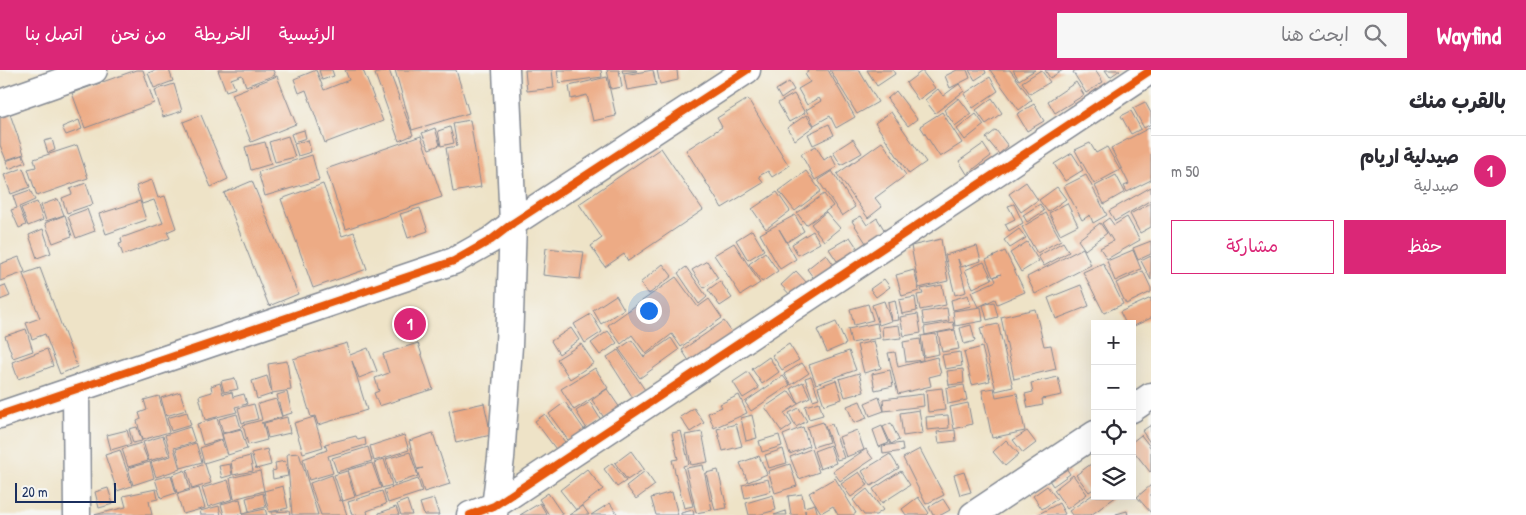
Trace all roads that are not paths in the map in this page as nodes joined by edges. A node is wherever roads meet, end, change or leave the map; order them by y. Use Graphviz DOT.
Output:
graph roads {
  1 [pos="94,70"];
  2 [pos="506,70"];
  3 [pos="747,70"];
  4 [pos="1151,70"];
  5 [pos="0,103"];
  6 [pos="513,223"];
  7 [pos="76,390"];
  8 [pos="1151,396"];
  9 [pos="1136,406"];
  10 [pos="0,415"];
  11 [pos="1091,437"];
  12 [pos="494,510"];
  13 [pos="77,515"];
  14 [pos="470,515"];
  15 [pos="973,515"];
  1 -- 5 [label="street"];
  2 -- 6 [label="street"];
  3 -- 6 [label="street"];
  4 -- 12 [label="street"];
  6 -- 7 [label="street"];
  6 -- 12 [label="street"];
  7 -- 10 [label="street"];
  7 -- 13 [label="street"];
  8 -- 9 [label="street"];
  11 -- 15 [label="street"];
  12 -- 14 [label="street"];
}
